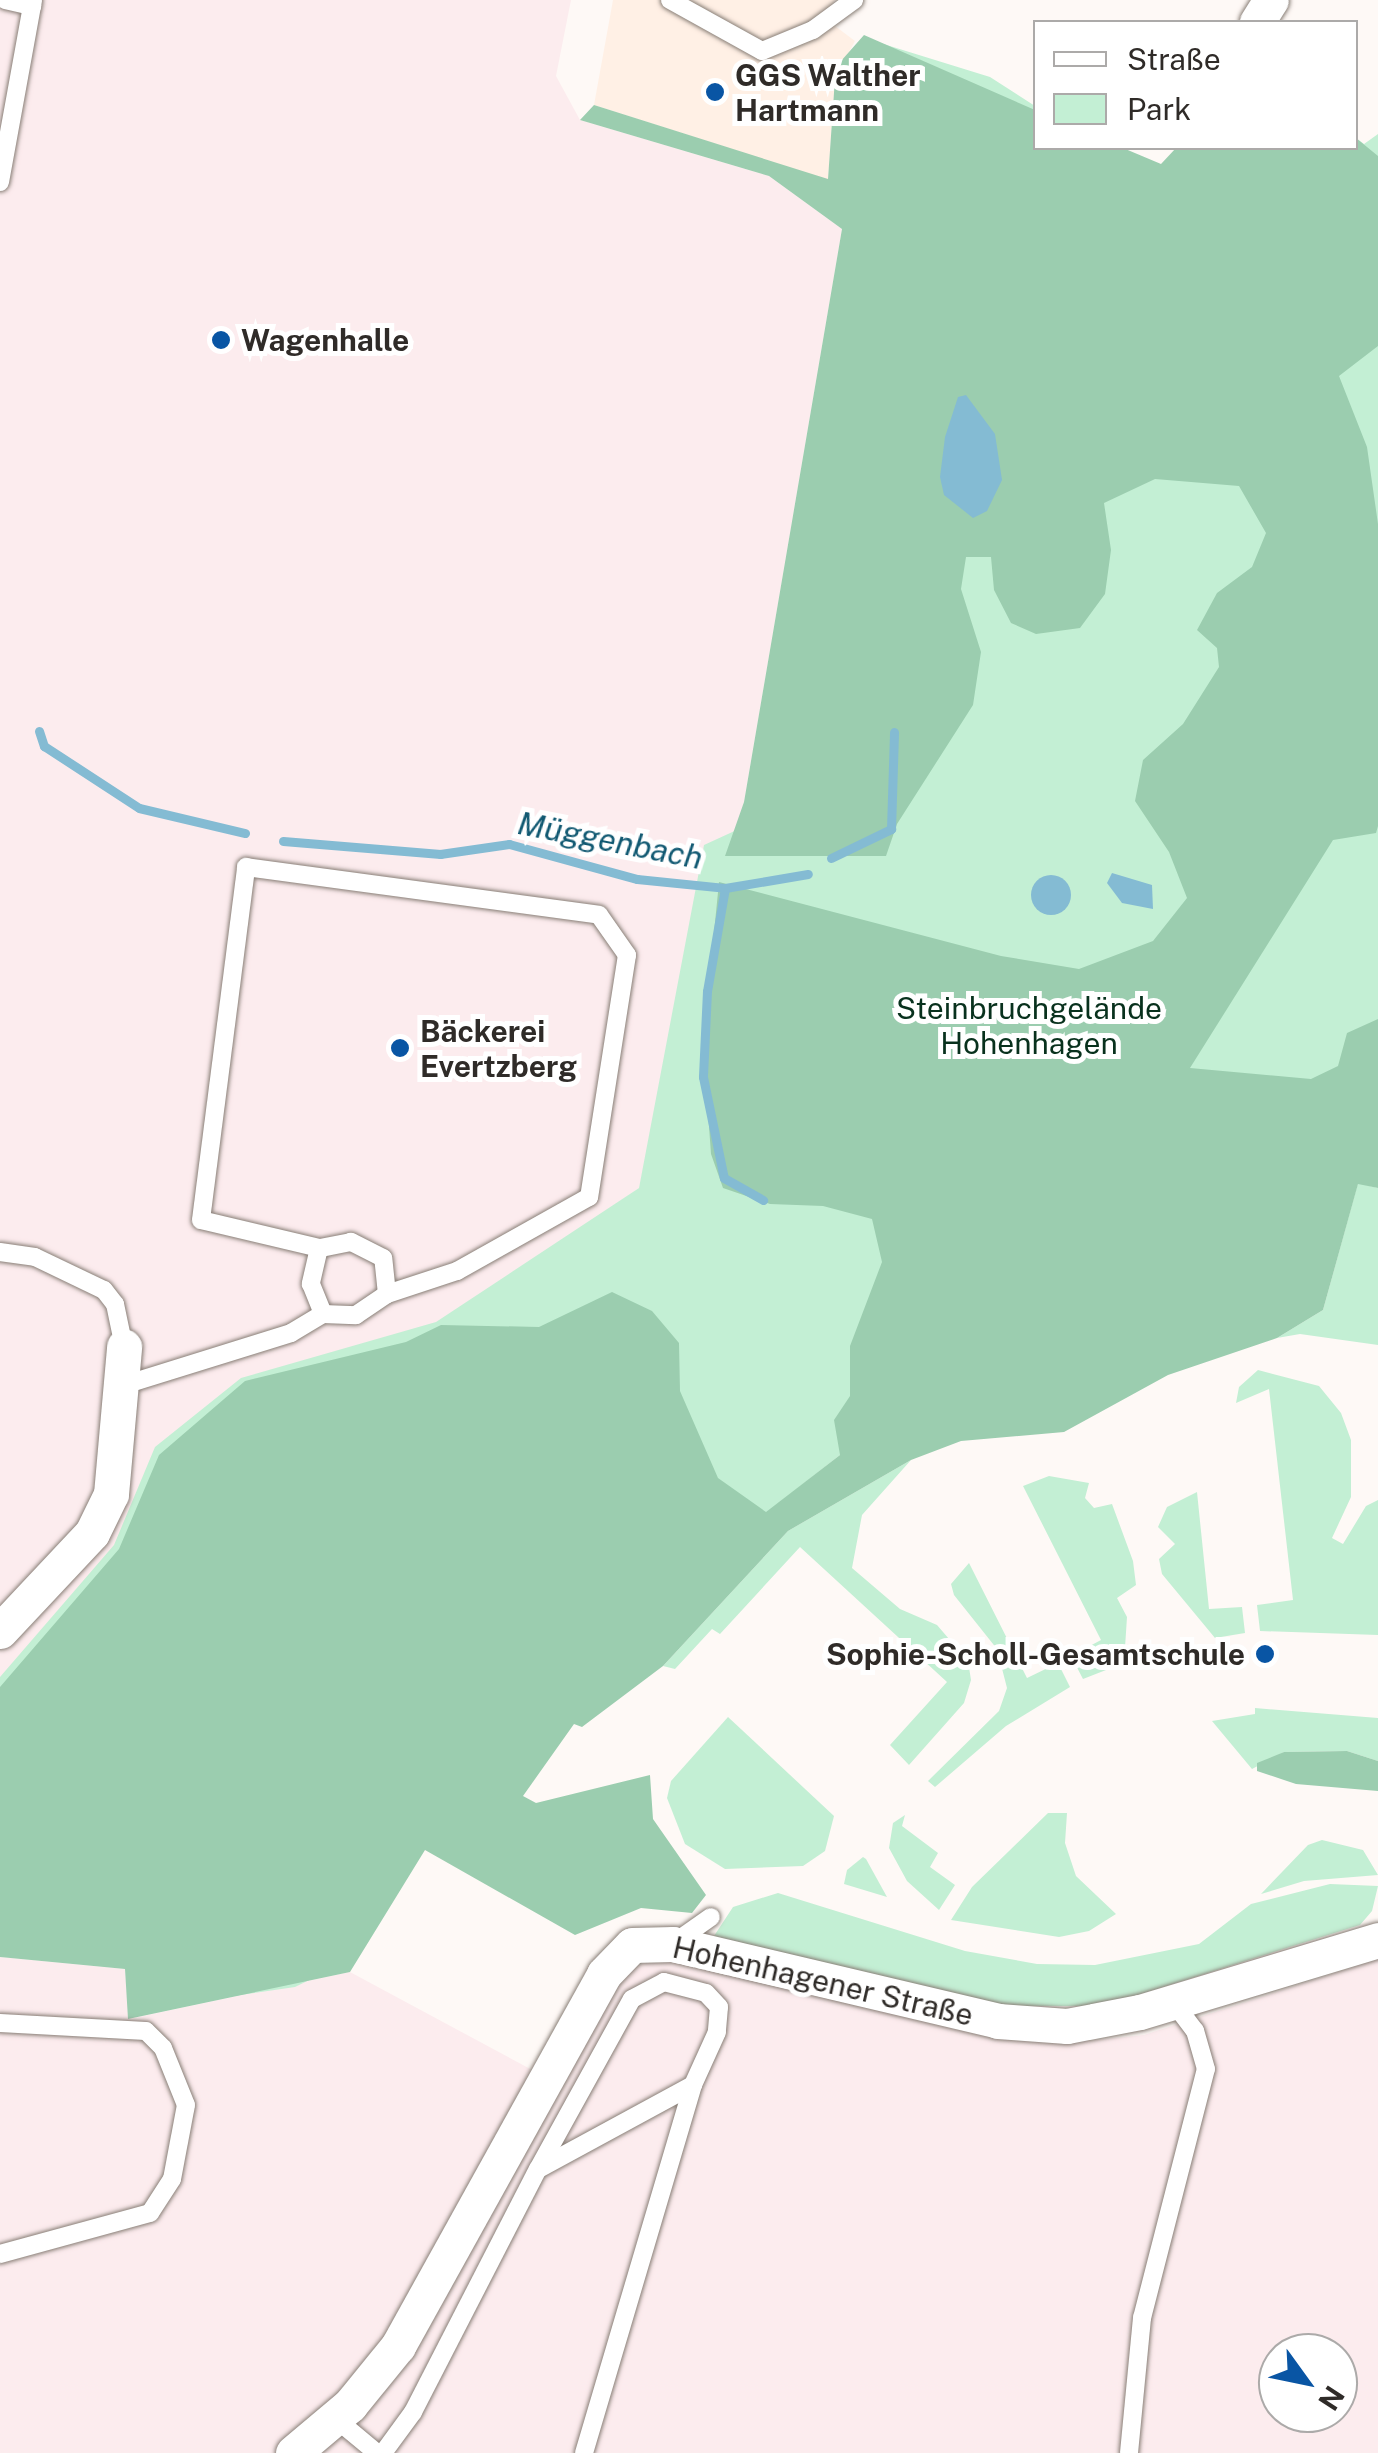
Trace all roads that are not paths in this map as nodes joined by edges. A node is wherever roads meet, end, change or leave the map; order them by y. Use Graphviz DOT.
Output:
graph roads {
  1 [pos="4,0"];
  2 [pos="670,0"];
  3 [pos="854,0"];
  4 [pos="33,3"];
  5 [pos="0,182"];
  6 [pos="320,1248"];
  7 [pos="0,1252"];
  8 [pos="387,1294"];
  9 [pos="323,1314"];
  10 [pos="124,1348"];
  11 [pos="121,1386"];
  12 [pos="0,1631"];
  13 [pos="710,1916"];
  14 [pos="1378,1940"];
  15 [pos="673,1944"];
  16 [pos="1172,2002"];
  17 [pos="0,2024"];
  18 [pos="692,2084"];
  19 [pos="538,2169"];
  20 [pos="0,2254"];
  21 [pos="336,2419"];
  22 [pos="293,2453"];
  23 [pos="380,2453"];
  24 [pos="584,2453"];
  25 [pos="1129,2453"];
  1 -- 4 [label="lane"];
  2 -- 3 [label="lane"];
  4 -- 5 [label="lane"];
  6 -- 8 [label="lane"];
  6 -- 8 [label="lane"];
  6 -- 9 [label="lane"];
  7 -- 10 [label="lane"];
  8 -- 9 [label="lane"];
  9 -- 11 [label="lane"];
  10 -- 11 [label="street"];
  11 -- 12 [label="street"];
  13 -- 15 [label="lane"];
  14 -- 16 [label="street, Hohenhagener Straße"];
  15 -- 16 [label="street, Hohenhagener Straße"];
  15 -- 21 [label="street, Hohenhagener Straße"];
  16 -- 25 [label="lane"];
  17 -- 20 [label="lane"];
  18 -- 19 [label="lane"];
  18 -- 19 [label="lane"];
  18 -- 24 [label="lane"];
  19 -- 23 [label="lane"];
  21 -- 22 [label="street, Hohenhagener Straße"];
  21 -- 23 [label="lane"];
}
